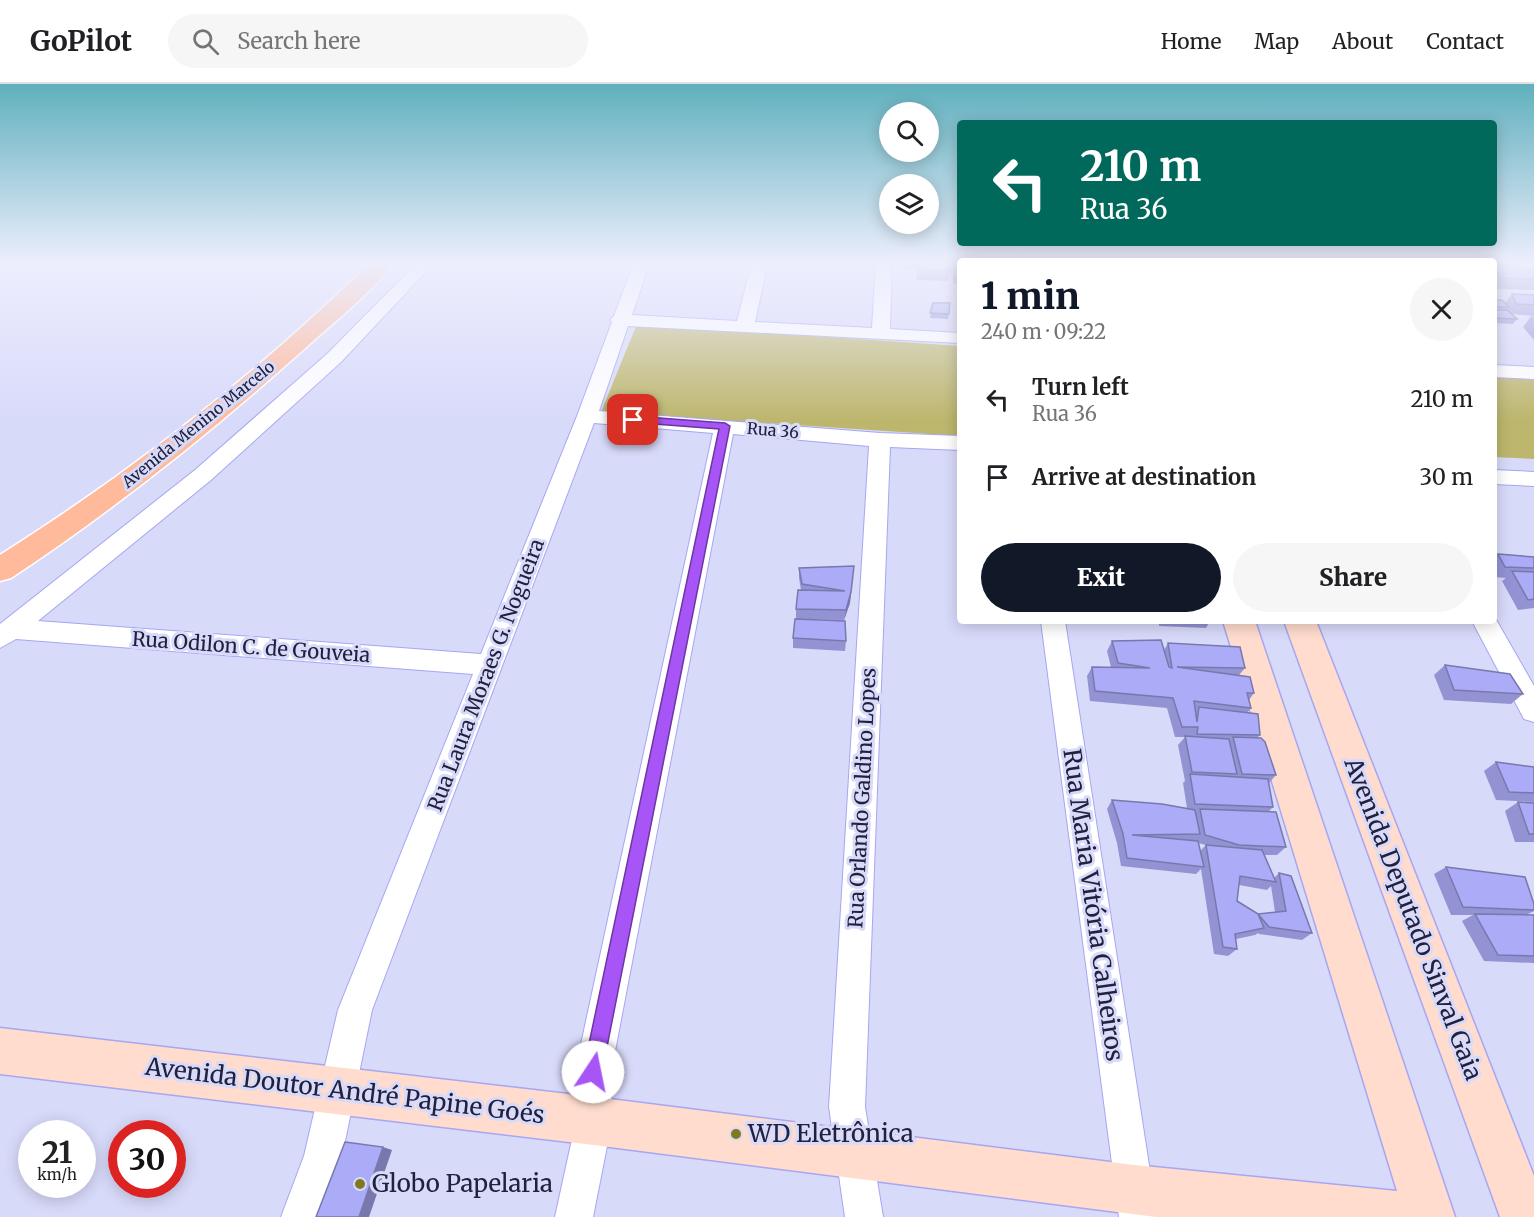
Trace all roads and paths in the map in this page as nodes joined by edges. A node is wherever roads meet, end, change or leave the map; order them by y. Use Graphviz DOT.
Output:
graph roads {
  1 [pos="311,315"];
  2 [pos="329,315"];
  3 [pos="376,315"];
  4 [pos="621,315"];
  5 [pos="748,315"];
  6 [pos="882,315"];
  7 [pos="619,320"];
  8 [pos="745,326"];
  9 [pos="881,333"];
  10 [pos="957,338"];
  11 [pos="1497,371"];
  12 [pos="1534,373"];
  13 [pos="587,416"];
  14 [pos="725,426"];
  15 [pos="880,440"];
  16 [pos="957,443"];
  17 [pos="1497,477"];
  18 [pos="1534,479"];
  19 [pos="0,553"];
  20 [pos="0,570"];
  21 [pos="1053,624"];
  22 [pos="1240,624"];
  23 [pos="1301,624"];
  24 [pos="1486,624"];
  25 [pos="6,634"];
  26 [pos="491,665"];
  27 [pos="1534,711"];
  28 [pos="0,1051"];
  29 [pos="338,1090"];
  30 [pos="594,1120"];
  31 [pos="856,1155"];
  32 [pos="1136,1203"];
  33 [pos="300,1217"];
  34 [pos="574,1217"];
  35 [pos="864,1217"];
  36 [pos="1404,1217"];
  37 [pos="1430,1217"];
  38 [pos="1525,1217"];
  1 -- 19 [label="main road, Avenida Menino Marcelo"];
  2 -- 20 [label="main road, Avenida Menino Marcelo"];
  3 -- 25 [label="street"];
  4 -- 7 [label="street, Rua Laura Moraes G. Nogueira"];
  5 -- 8 [label="street"];
  6 -- 9 [label="street"];
  7 -- 8 [label="street"];
  7 -- 13 [label="street, Rua Laura Moraes G. Nogueira"];
  8 -- 9 [label="street"];
  9 -- 10 [label="street"];
  11 -- 12 [label="street"];
  13 -- 14 [label="street, Rua 36"];
  13 -- 26 [label="street, Rua Laura Moraes G. Nogueira"];
  14 -- 15 [label="street, Rua 36"];
  14 -- 30 [label="street"];
  15 -- 16 [label="street, Rua 36"];
  15 -- 31 [label="street, Rua Orlando Galdino Lopes"];
  17 -- 18 [label="street"];
  21 -- 32 [label="street, Rua Maria Vitória Calheiros"];
  22 -- 37 [label="street"];
  23 -- 38 [label="street, Avenida Deputado Sinval Gaia"];
  24 -- 27 [label="street"];
  25 -- 26 [label="street, Rua Odilon C. de Gouveia"];
  26 -- 29 [label="street, Rua Laura Moraes G. Nogueira"];
  28 -- 29 [label="street, Avenida Doutor André Papine Goés"];
  29 -- 30 [label="street, Avenida Doutor André Papine Goés"];
  29 -- 33 [label="street, Rua Laura Moraes G. Nogueira"];
  30 -- 31 [label="street, Avenida Doutor André Papine Goés"];
  30 -- 34 [label="street"];
  31 -- 32 [label="street, Avenida Doutor André Papine Goés"];
  31 -- 35 [label="street, Rua Orlando Galdino Lopes"];
  32 -- 36 [label="street, Avenida Doutor André Papine Goés"];
}
